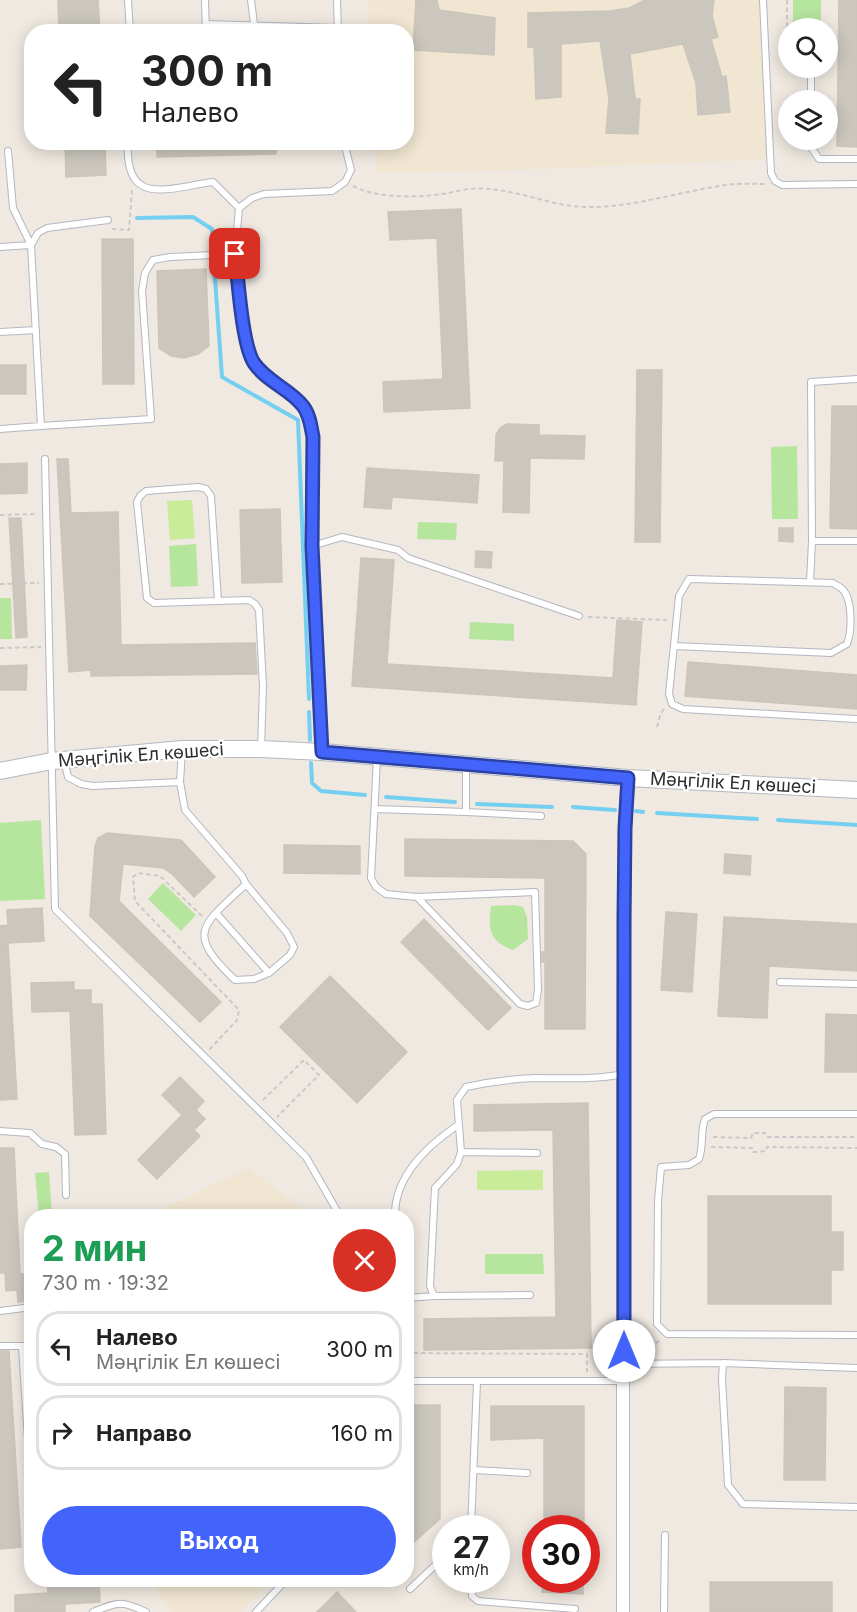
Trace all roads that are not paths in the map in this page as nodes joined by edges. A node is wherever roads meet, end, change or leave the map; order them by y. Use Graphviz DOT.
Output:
graph roads {
  1 [pos="128,0"];
  2 [pos="205,0"];
  3 [pos="251,0"];
  4 [pos="337,0"];
  5 [pos="763,0"];
  6 [pos="130,24"];
  7 [pos="206,24"];
  8 [pos="255,24"];
  9 [pos="338,24"];
  10 [pos="127,150"];
  11 [pos="346,150"];
  12 [pos="813,150"];
  13 [pos="8,151"];
  14 [pos="857,159"];
  15 [pos="857,184"];
  16 [pos="239,208"];
  17 [pos="108,220"];
  18 [pos="31,245"];
  19 [pos="0,247"];
  20 [pos="235,254"];
  21 [pos="36,330"];
  22 [pos="0,332"];
  23 [pos="857,379"];
  24 [pos="41,426"];
  25 [pos="0,429"];
  26 [pos="45,459"];
  27 [pos="812,541"];
  28 [pos="857,541"];
  29 [pos="312,546"];
  30 [pos="810,582"];
  31 [pos="218,601"];
  32 [pos="579,616"];
  33 [pos="675,646"];
  34 [pos="856,720"];
  35 [pos="182,749"];
  36 [pos="261,750"];
  37 [pos="322,752"];
  38 [pos="377,757"];
  39 [pos="58,760"];
  40 [pos="466,765"];
  41 [pos="0,771"];
  42 [pos="628,778"];
  43 [pos="180,782"];
  44 [pos="857,790"];
  45 [pos="375,809"];
  46 [pos="466,812"];
  47 [pos="541,816"];
  48 [pos="246,884"];
  49 [pos="417,897"];
  50 [pos="216,913"];
  51 [pos="269,973"];
  52 [pos="780,982"];
  53 [pos="857,984"];
  54 [pos="623,1074"];
  55 [pos="857,1114"];
  56 [pos="458,1125"];
  57 [pos="0,1131"];
  58 [pos="461,1152"];
  59 [pos="537,1153"];
  60 [pos="66,1195"];
  61 [pos="336,1209"];
  62 [pos="394,1209"];
  63 [pos="530,1295"];
  64 [pos="434,1296"];
  65 [pos="414,1297"];
  66 [pos="24,1308"];
  67 [pos="0,1311"];
  68 [pos="857,1335"];
  69 [pos="0,1346"];
  70 [pos="22,1346"];
  71 [pos="723,1363"];
  72 [pos="623,1364"];
  73 [pos="857,1368"];
  74 [pos="24,1377"];
  75 [pos="414,1381"];
  76 [pos="623,1381"];
  77 [pos="477,1382"];
  78 [pos="474,1470"];
  79 [pos="527,1473"];
  80 [pos="857,1507"];
  81 [pos="472,1515"];
  82 [pos="665,1535"];
  83 [pos="432,1568"];
  84 [pos="414,1585"];
  85 [pos="279,1587"];
  86 [pos="472,1593"];
  87 [pos="575,1609"];
  88 [pos="93,1612"];
  89 [pos="146,1612"];
  90 [pos="256,1612"];
  91 [pos="623,1612"];
  92 [pos="664,1612"];
  1 -- 6 [label="lane"];
  2 -- 7 [label="lane"];
  3 -- 8 [label="lane"];
  4 -- 9 [label="lane"];
  5 -- 15 [label="lane"];
  10 -- 16 [label="lane"];
  11 -- 16 [label="lane"];
  12 -- 14 [label="lane"];
  13 -- 18 [label="lane"];
  16 -- 20 [label="lane"];
  17 -- 18 [label="lane"];
  18 -- 19 [label="lane"];
  18 -- 21 [label="lane"];
  20 -- 24 [label="lane"];
  20 -- 29 [label="lane"];
  21 -- 22 [label="lane"];
  21 -- 24 [label="lane"];
  23 -- 27 [label="lane"];
  24 -- 25 [label="lane"];
  26 -- 39 [label="lane"];
  27 -- 28 [label="lane"];
  27 -- 30 [label="lane"];
  29 -- 32 [label="lane"];
  29 -- 37 [label="lane"];
  30 -- 33 [label="lane"];
  30 -- 33 [label="lane"];
  31 -- 31 [label="lane"];
  31 -- 36 [label="lane"];
  33 -- 34 [label="lane"];
  35 -- 36 [label="street, Мәңгілік Ел көшесі"];
  35 -- 39 [label="street, Мәңгілік Ел көшесі"];
  35 -- 43 [label="lane"];
  36 -- 37 [label="street, Мәңгілік Ел көшесі"];
  37 -- 38 [label="street, Мәңгілік Ел көшесі"];
  38 -- 40 [label="street, Мәңгілік Ел көшесі"];
  38 -- 45 [label="lane"];
  39 -- 41 [label="street, Мәңгілік Ел көшесі"];
  39 -- 43 [label="lane"];
  39 -- 61 [label="lane"];
  40 -- 42 [label="street, Мәңгілік Ел көшесі"];
  40 -- 46 [label="lane"];
  42 -- 44 [label="street, Мәңгілік Ел көшесі"];
  42 -- 54 [label="street"];
  43 -- 48 [label="lane"];
  45 -- 46 [label="lane"];
  45 -- 49 [label="lane"];
  46 -- 47 [label="lane"];
  48 -- 50 [label="lane"];
  48 -- 51 [label="lane"];
  49 -- 49 [label="lane"];
  50 -- 51 [label="lane"];
  50 -- 51 [label="lane"];
  52 -- 53 [label="lane"];
  54 -- 56 [label="lane"];
  54 -- 72 [label="street"];
  55 -- 68 [label="lane"];
  56 -- 58 [label="lane"];
  56 -- 62 [label="lane"];
  57 -- 60 [label="lane"];
  58 -- 59 [label="lane"];
  58 -- 64 [label="lane"];
  63 -- 64 [label="lane"];
  64 -- 65 [label="lane"];
  66 -- 67 [label="lane"];
  69 -- 70 [label="lane"];
  70 -- 74 [label="lane"];
  71 -- 72 [label="lane"];
  71 -- 73 [label="lane"];
  71 -- 80 [label="lane"];
  72 -- 76 [label="street"];
  75 -- 77 [label="lane"];
  76 -- 77 [label="lane"];
  76 -- 91 [label="street"];
  77 -- 78 [label="lane"];
  78 -- 79 [label="lane"];
  78 -- 81 [label="lane"];
  82 -- 92 [label="lane"];
  83 -- 84 [label="lane"];
  85 -- 90 [label="lane"];
  86 -- 87 [label="lane"];
  88 -- 89 [label="lane"];
}
